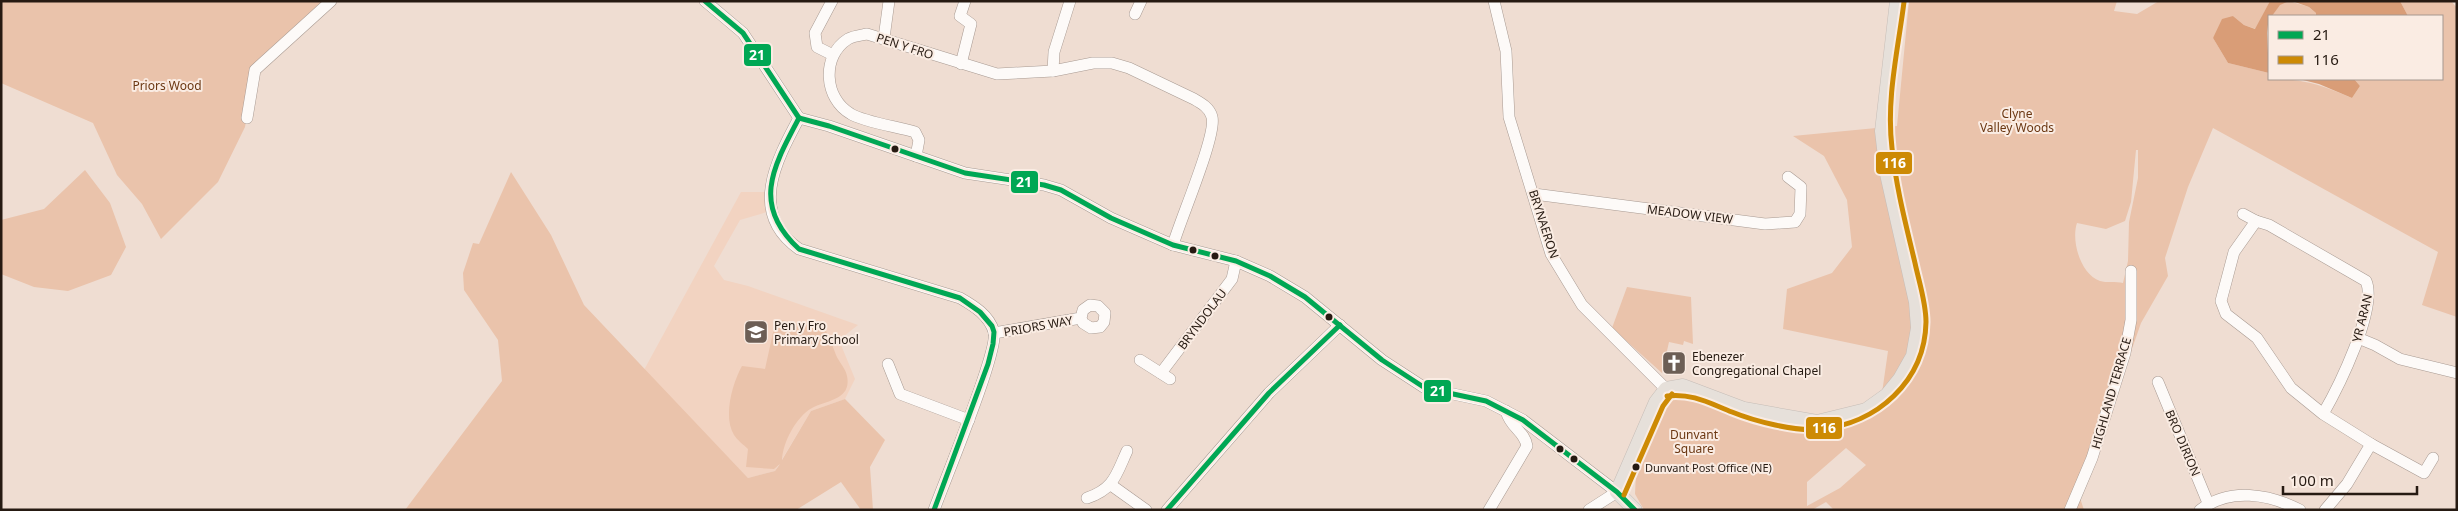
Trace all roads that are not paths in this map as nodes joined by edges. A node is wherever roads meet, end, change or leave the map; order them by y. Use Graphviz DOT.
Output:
graph roads {
  1 [pos="331,1"];
  2 [pos="705,1"];
  3 [pos="832,1"];
  4 [pos="889,1"];
  5 [pos="965,1"];
  6 [pos="1070,1"];
  7 [pos="1141,1"];
  8 [pos="1494,1"];
  9 [pos="1897,1"];
  10 [pos="1135,14"];
  11 [pos="884,38"];
  12 [pos="834,55"];
  13 [pos="961,64"];
  14 [pos="1054,70"];
  15 [pos="247,118"];
  16 [pos="799,118"];
  17 [pos="916,156"];
  18 [pos="1788,177"];
  19 [pos="1534,194"];
  20 [pos="2243,214"];
  21 [pos="2256,221"];
  22 [pos="1173,245"];
  23 [pos="1236,261"];
  24 [pos="2131,271"];
  25 [pos="1081,318"];
  26 [pos="1340,326"];
  27 [pos="994,334"];
  28 [pos="2358,338"];
  29 [pos="1140,360"];
  30 [pos="888,364"];
  31 [pos="2457,373"];
  32 [pos="2158,382"];
  33 [pos="1666,389"];
  34 [pos="1506,411"];
  35 [pos="2323,414"];
  36 [pos="969,420"];
  37 [pos="2371,444"];
  38 [pos="1127,451"];
  39 [pos="2434,458"];
  40 [pos="2424,473"];
  41 [pos="2418,484"];
  42 [pos="1111,485"];
  43 [pos="1617,492"];
  44 [pos="1087,498"];
  45 [pos="2204,507"];
  46 [pos="934,510"];
  47 [pos="1146,510"];
  48 [pos="1167,510"];
  49 [pos="1489,510"];
  50 [pos="1589,510"];
  51 [pos="1635,510"];
  52 [pos="2070,510"];
  53 [pos="2300,510"];
  54 [pos="2325,510"];
  1 -- 15 [label="street"];
  2 -- 16 [label="street"];
  3 -- 12 [label="street"];
  4 -- 11 [label="street"];
  5 -- 13 [label="street"];
  6 -- 14 [label="street"];
  7 -- 10 [label="street"];
  8 -- 19 [label="street, BRYNAERON"];
  9 -- 33 [label="main road"];
  11 -- 12 [label="street, PEN Y FRO"];
  11 -- 13 [label="street, PEN Y FRO"];
  12 -- 17 [label="street"];
  13 -- 14 [label="street, PEN Y FRO"];
  14 -- 22 [label="street, PEN Y FRO"];
  16 -- 17 [label="street"];
  16 -- 27 [label="street, PRIORS WAY"];
  17 -- 22 [label="street"];
  18 -- 19 [label="street, MEADOW VIEW"];
  19 -- 33 [label="street, BRYNAERON"];
  20 -- 21 [label="street, YR ARAN"];
  21 -- 28 [label="street, YR ARAN"];
  21 -- 35 [label="street"];
  22 -- 23 [label="street"];
  23 -- 26 [label="street"];
  23 -- 29 [label="street, BRYNDOLAU"];
  24 -- 52 [label="street, HIGHLAND TERRACE"];
  25 -- 27 [label="street, PRIORS WAY"];
  26 -- 34 [label="street"];
  26 -- 48 [label="street"];
  27 -- 36 [label="street, PRIORS WAY"];
  28 -- 31 [label="street"];
  28 -- 35 [label="street, YR ARAN"];
  30 -- 36 [label="street"];
  32 -- 45 [label="street, BRO DIRION"];
  33 -- 43 [label="main road"];
  34 -- 43 [label="street"];
  34 -- 49 [label="street"];
  35 -- 37 [label="street"];
  36 -- 46 [label="street, PRIORS WAY"];
  37 -- 40 [label="street"];
  37 -- 54 [label="street"];
  38 -- 42 [label="street"];
  39 -- 40 [label="street"];
  40 -- 41 [label="street"];
  42 -- 44 [label="street"];
  42 -- 47 [label="street"];
  43 -- 50 [label="street"];
  43 -- 51 [label="main road"];
  45 -- 53 [label="street"];
}
